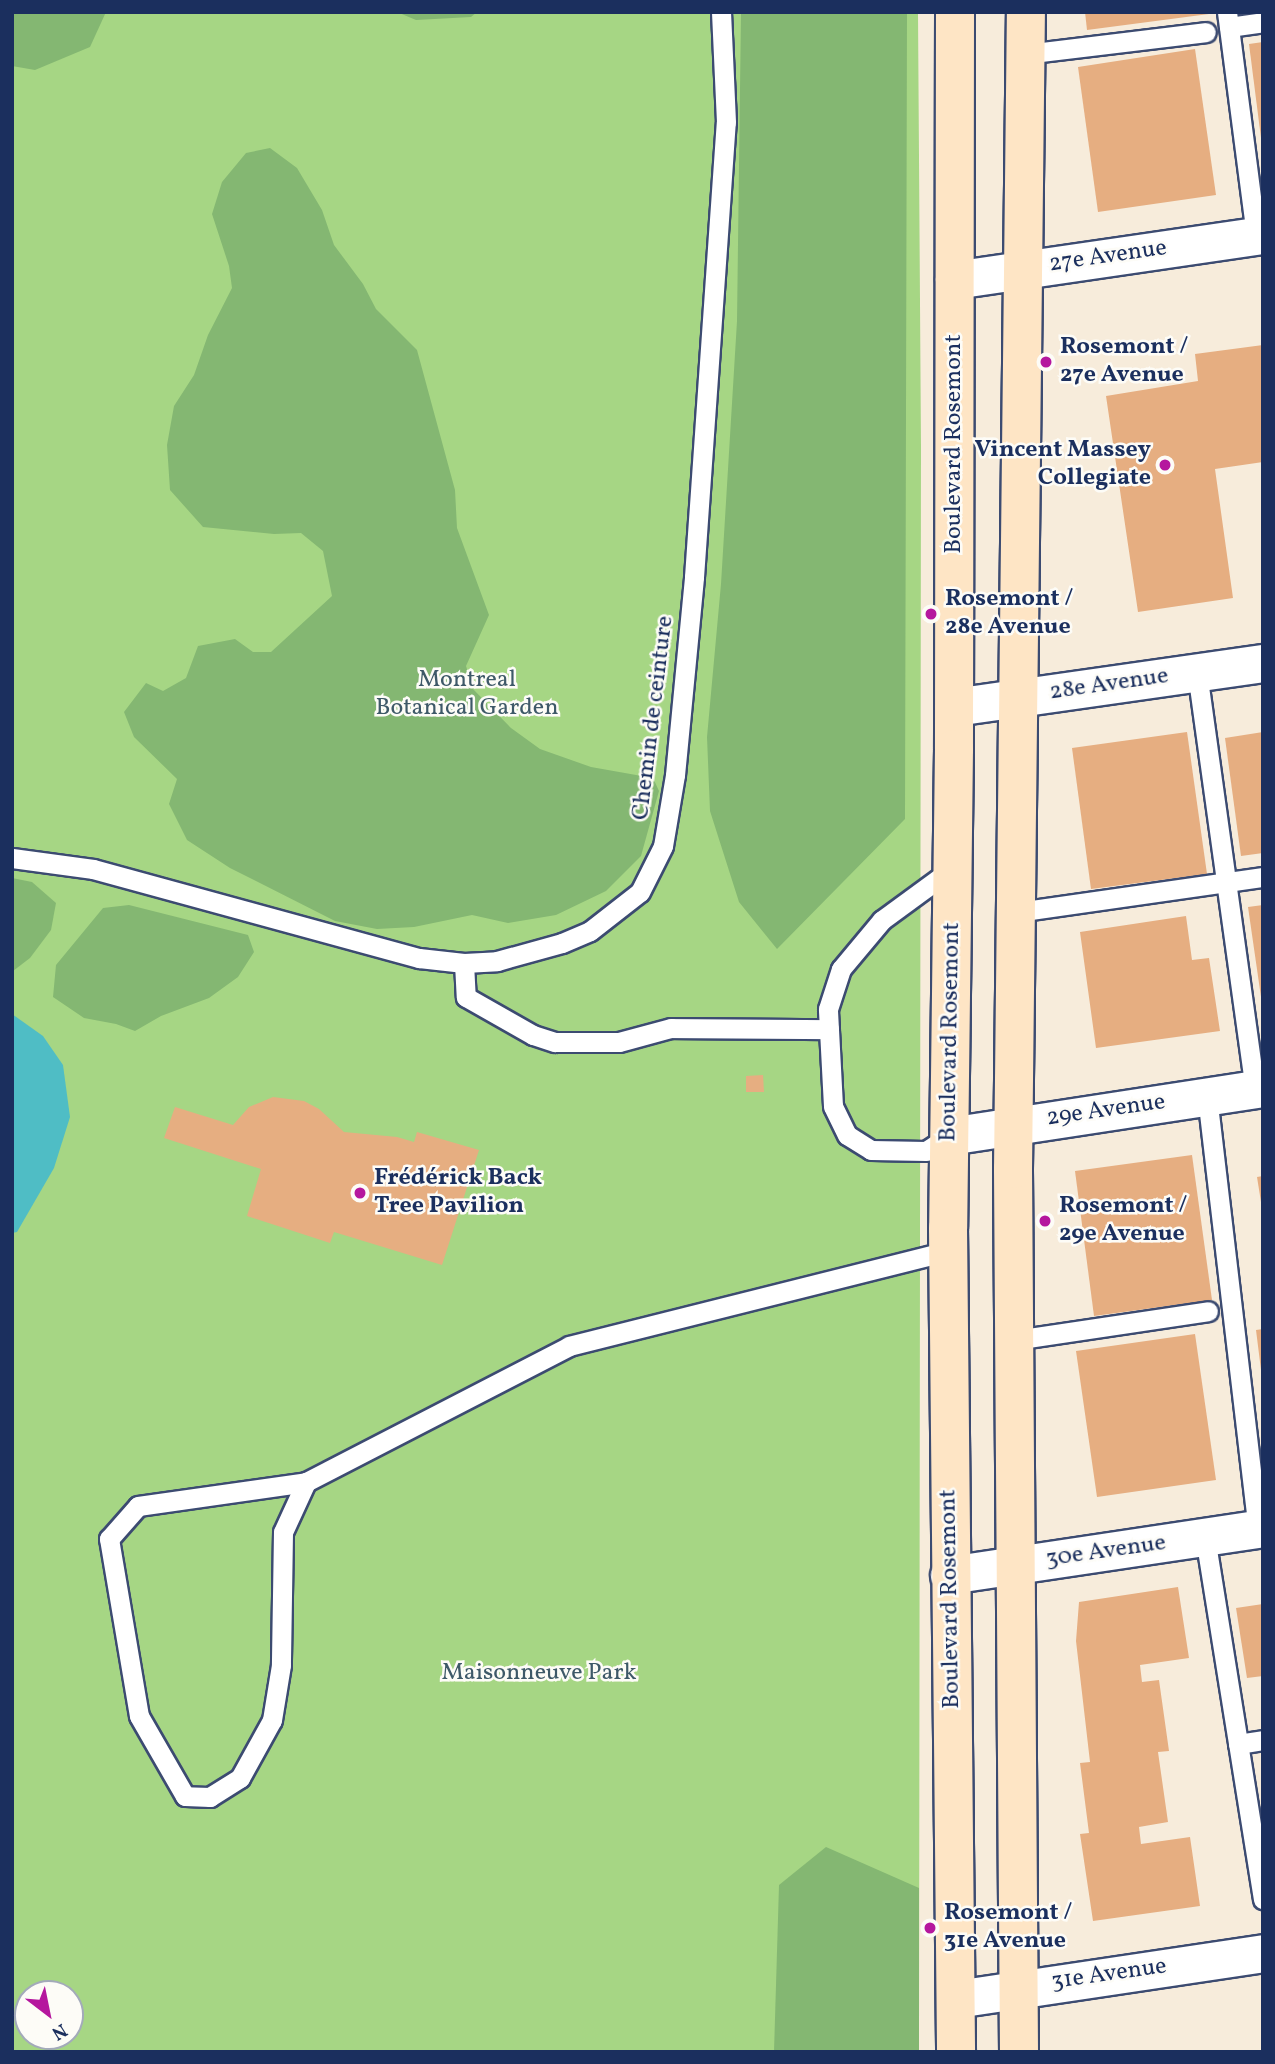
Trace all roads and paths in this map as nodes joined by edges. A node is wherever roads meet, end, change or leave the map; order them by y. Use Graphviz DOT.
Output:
graph roads {
  1 [pos="721,12"];
  2 [pos="955,12"];
  3 [pos="1026,12"];
  4 [pos="1228,20"];
  5 [pos="1263,22"];
  6 [pos="1206,32"];
  7 [pos="1026,54"];
  8 [pos="1259,236"];
  9 [pos="1024,270"];
  10 [pos="954,280"];
  11 [pos="1263,663"];
  12 [pos="1197,673"];
  13 [pos="1021,698"];
  14 [pos="954,708"];
  15 [pos="12,858"];
  16 [pos="953,867"];
  17 [pos="1263,877"];
  18 [pos="1227,882"];
  19 [pos="1017,912"];
  20 [pos="464,963"];
  21 [pos="829,1029"];
  22 [pos="1259,1089"];
  23 [pos="1207,1096"];
  24 [pos="1014,1125"];
  25 [pos="949,1136"];
  26 [pos="948,1251"];
  27 [pos="1208,1311"];
  28 [pos="1015,1340"];
  29 [pos="306,1482"];
  30 [pos="1260,1529"];
  31 [pos="1205,1537"];
  32 [pos="1016,1565"];
  33 [pos="949,1575"];
  34 [pos="1263,1740"];
  35 [pos="1238,1744"];
  36 [pos="1263,1899"];
  37 [pos="1263,1953"];
  38 [pos="1019,1988"];
  39 [pos="956,1999"];
  40 [pos="956,2052"];
  41 [pos="1019,2052"];
  1 -- 20 [label="lane, Chemin de ceinture"];
  2 -- 10 [label="main road, Boulevard Rosemont"];
  3 -- 7 [label="main road"];
  4 -- 5 [label="lane"];
  4 -- 8 [label="lane"];
  6 -- 7 [label="lane"];
  7 -- 9 [label="main road"];
  8 -- 9 [label="street, 27e Avenue"];
  9 -- 10 [label="street, 27e Avenue"];
  9 -- 13 [label="main road"];
  10 -- 14 [label="main road, Boulevard Rosemont"];
  11 -- 12 [label="street, 28e Avenue"];
  12 -- 13 [label="street, 28e Avenue"];
  12 -- 18 [label="lane"];
  13 -- 14 [label="street, 28e Avenue"];
  13 -- 19 [label="main road"];
  14 -- 16 [label="main road, Boulevard Rosemont"];
  15 -- 20 [label="lane, Chemin de ceinture"];
  16 -- 21 [label="lane"];
  16 -- 25 [label="main road, Boulevard Rosemont"];
  17 -- 18 [label="lane"];
  18 -- 19 [label="lane"];
  18 -- 22 [label="lane"];
  19 -- 24 [label="main road"];
  20 -- 21 [label="lane"];
  21 -- 25 [label="lane"];
  22 -- 23 [label="street, 29e Avenue"];
  23 -- 24 [label="street, 29e Avenue"];
  23 -- 30 [label="lane"];
  24 -- 25 [label="street, 29e Avenue"];
  24 -- 28 [label="main road"];
  25 -- 26 [label="main road, Boulevard Rosemont"];
  26 -- 29 [label="lane"];
  26 -- 33 [label="main road, Boulevard Rosemont"];
  27 -- 28 [label="lane"];
  28 -- 32 [label="main road"];
  29 -- 29 [label="lane"];
  30 -- 31 [label="street, 30e Avenue"];
  31 -- 32 [label="street, 30e Avenue"];
  31 -- 35 [label="lane"];
  32 -- 33 [label="street, 30e Avenue"];
  32 -- 38 [label="main road"];
  33 -- 39 [label="main road, Boulevard Rosemont"];
  34 -- 35 [label="lane"];
  35 -- 36 [label="lane"];
  37 -- 38 [label="street, 31e Avenue"];
  38 -- 39 [label="street, 31e Avenue"];
  38 -- 41 [label="main road"];
  39 -- 40 [label="main road, Boulevard Rosemont"];
}
